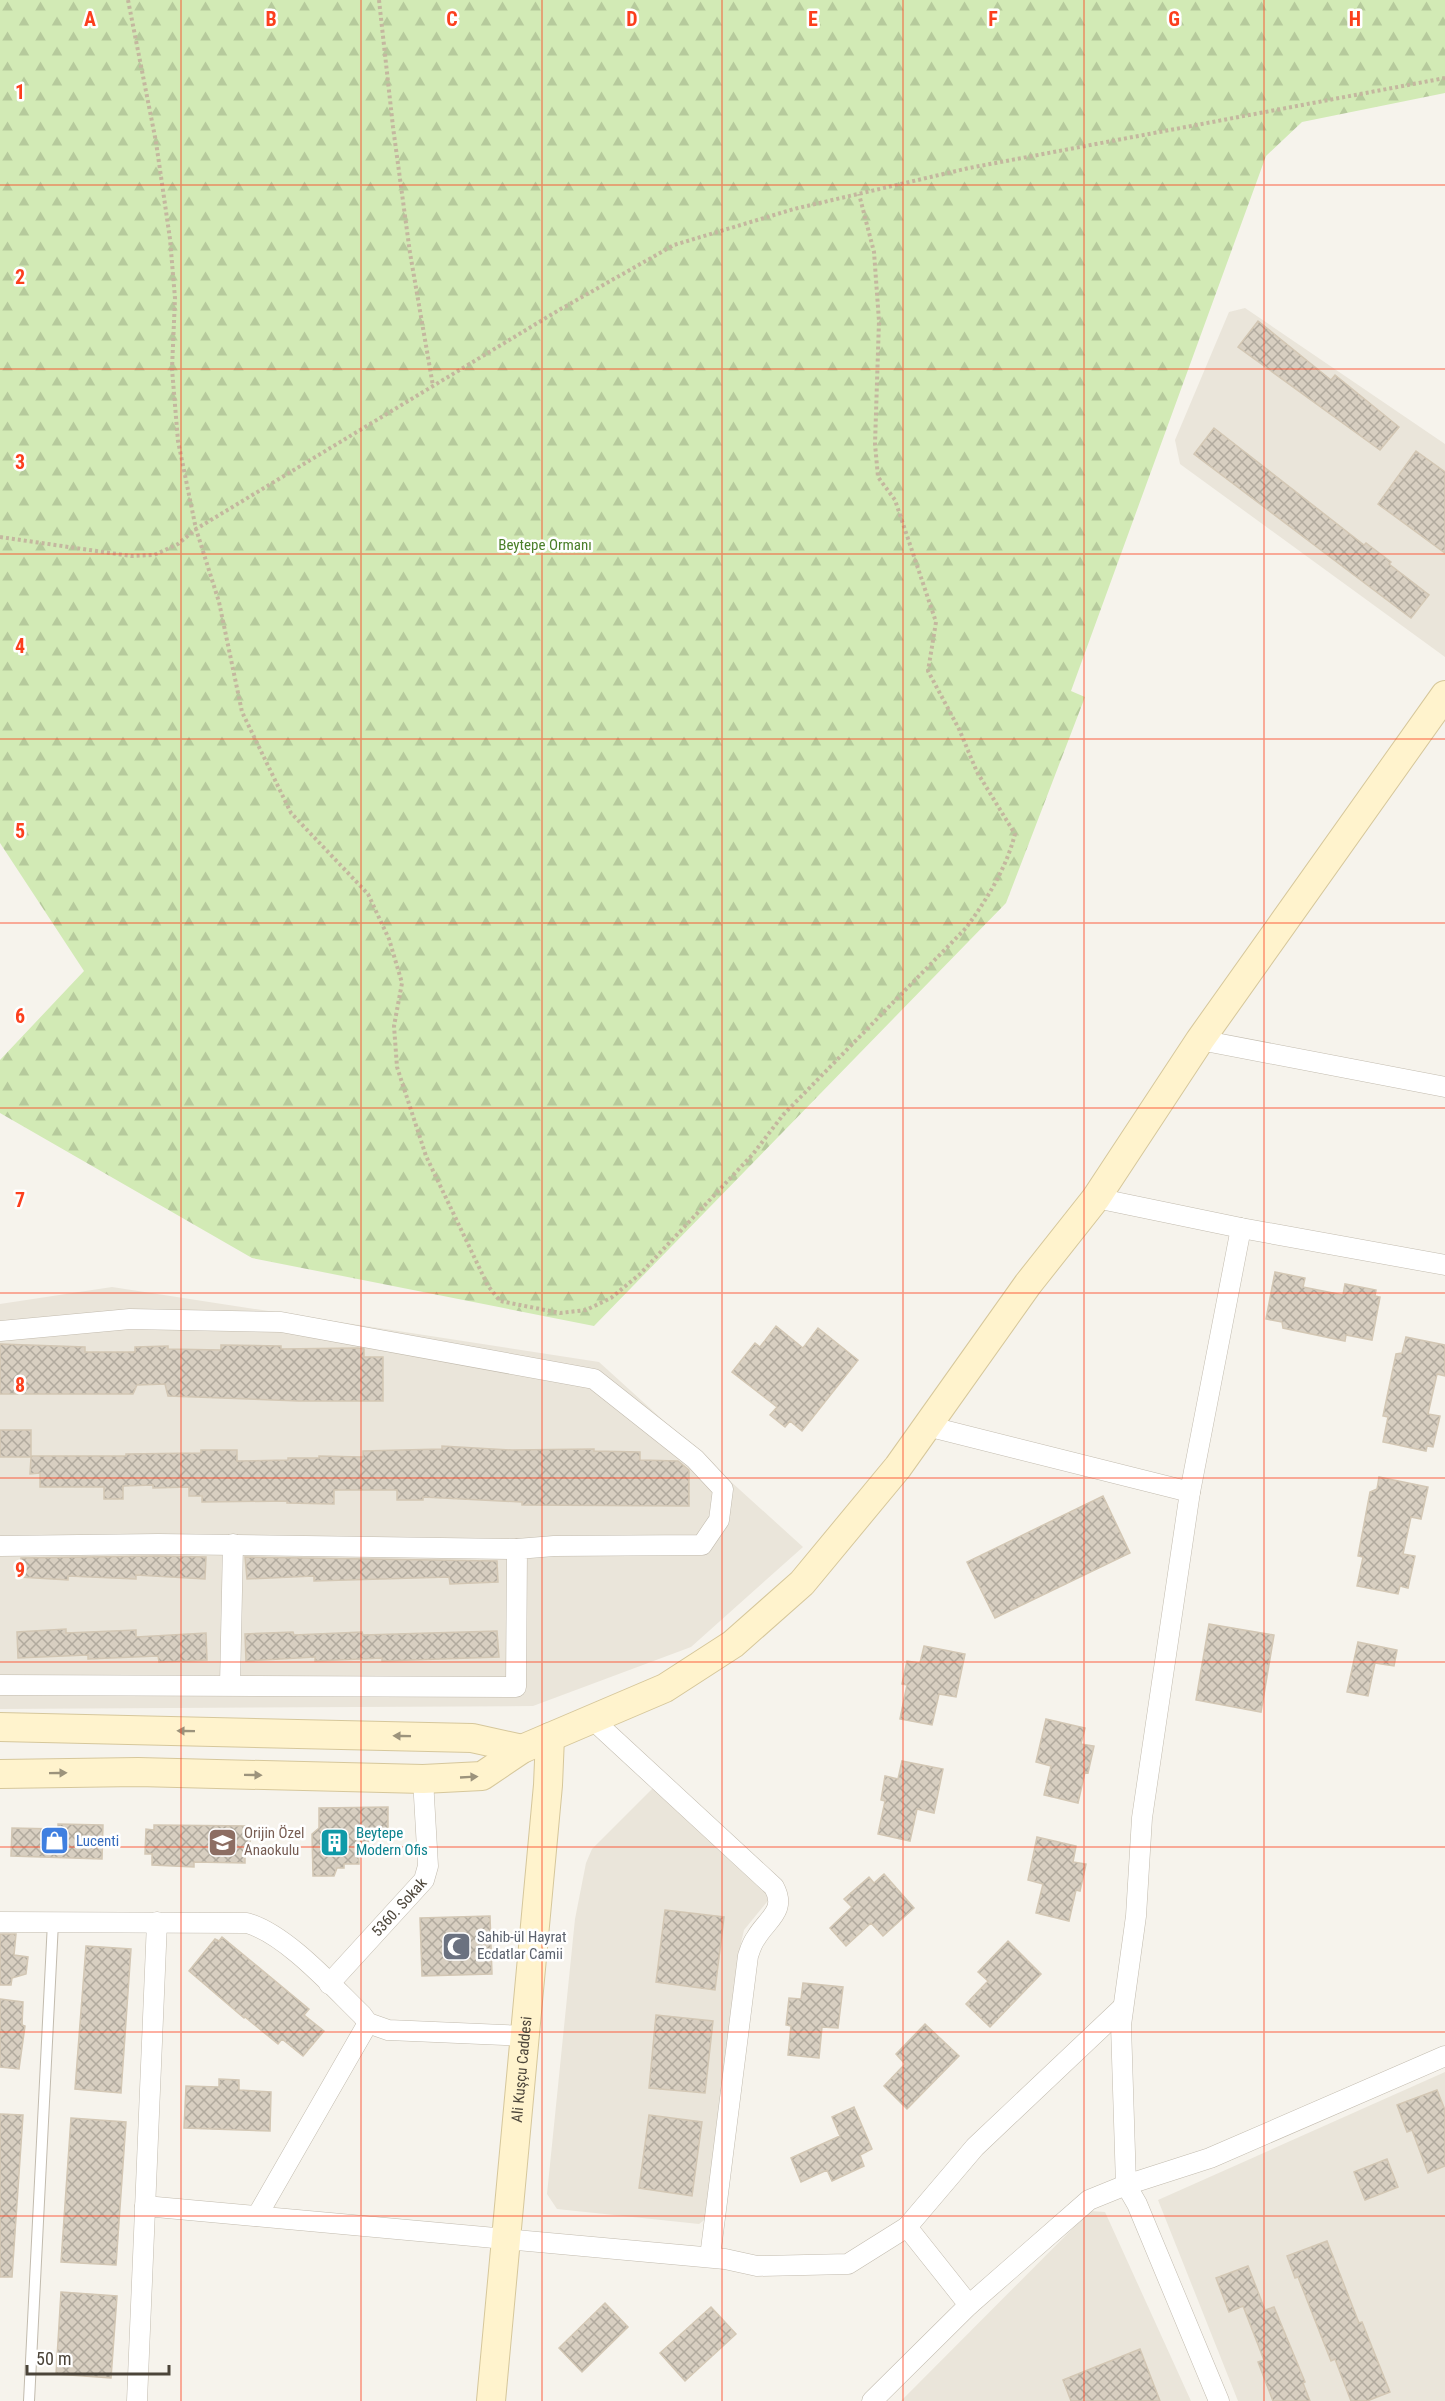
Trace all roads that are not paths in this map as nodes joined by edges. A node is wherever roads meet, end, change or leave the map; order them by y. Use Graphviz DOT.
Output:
graph roads {
  1 [pos="1445,695"];
  2 [pos="1200,1040"];
  3 [pos="1445,1087"];
  4 [pos="1096,1198"];
  5 [pos="1241,1227"];
  6 [pos="1445,1265"];
  7 [pos="0,1331"];
  8 [pos="927,1426"];
  9 [pos="1190,1492"];
  10 [pos="233,1544"];
  11 [pos="0,1546"];
  12 [pos="517,1549"];
  13 [pos="0,1685"];
  14 [pos="230,1685"];
  15 [pos="592,1719"];
  16 [pos="0,1727"];
  17 [pos="550,1737"];
  18 [pos="522,1749"];
  19 [pos="0,1774"];
  20 [pos="423,1779"];
  21 [pos="0,1922"];
  22 [pos="53,1922"];
  23 [pos="157,1922"];
  24 [pos="329,1984"];
  25 [pos="1122,2008"];
  26 [pos="368,2023"];
  27 [pos="525,2036"];
  28 [pos="1445,2056"];
  29 [pos="1126,2185"];
  30 [pos="145,2206"];
  31 [pos="257,2216"];
  32 [pos="907,2227"];
  33 [pos="506,2240"];
  34 [pos="710,2258"];
  35 [pos="969,2305"];
  36 [pos="29,2401"];
  37 [pos="137,2401"];
  38 [pos="491,2401"];
  39 [pos="872,2401"];
  40 [pos="1219,2401"];
  1 -- 2 [label="street"];
  2 -- 3 [label="street"];
  2 -- 4 [label="street"];
  4 -- 5 [label="street"];
  4 -- 8 [label="street"];
  5 -- 6 [label="street"];
  5 -- 9 [label="street"];
  7 -- 12 [label="street"];
  8 -- 9 [label="street"];
  8 -- 15 [label="street"];
  9 -- 25 [label="street"];
  10 -- 11 [label="street"];
  10 -- 12 [label="street"];
  10 -- 14 [label="street"];
  12 -- 14 [label="street"];
  13 -- 14 [label="street"];
  15 -- 17 [label="street"];
  15 -- 34 [label="street"];
  18 -- 16 [label="street, one-way"];
  17 -- 18 [label="street"];
  17 -- 27 [label="street, Ali Kuşçu Caddesi"];
  20 -- 18 [label="street, one-way"];
  19 -- 20 [label="street, one-way"];
  20 -- 24 [label="street, 5360. Sokak"];
  21 -- 22 [label="street"];
  22 -- 23 [label="street"];
  22 -- 36 [label="lane"];
  23 -- 24 [label="street"];
  23 -- 30 [label="street"];
  24 -- 26 [label="street"];
  25 -- 29 [label="street"];
  25 -- 32 [label="street"];
  26 -- 27 [label="street"];
  26 -- 31 [label="street"];
  27 -- 33 [label="street, Ali Kuşçu Caddesi"];
  28 -- 29 [label="street"];
  29 -- 35 [label="street"];
  29 -- 40 [label="street"];
  30 -- 31 [label="street"];
  30 -- 37 [label="street"];
  31 -- 33 [label="street"];
  32 -- 34 [label="street"];
  32 -- 35 [label="street"];
  33 -- 34 [label="street"];
  33 -- 38 [label="street, Ali Kuşçu Caddesi"];
  35 -- 39 [label="street"];
}
